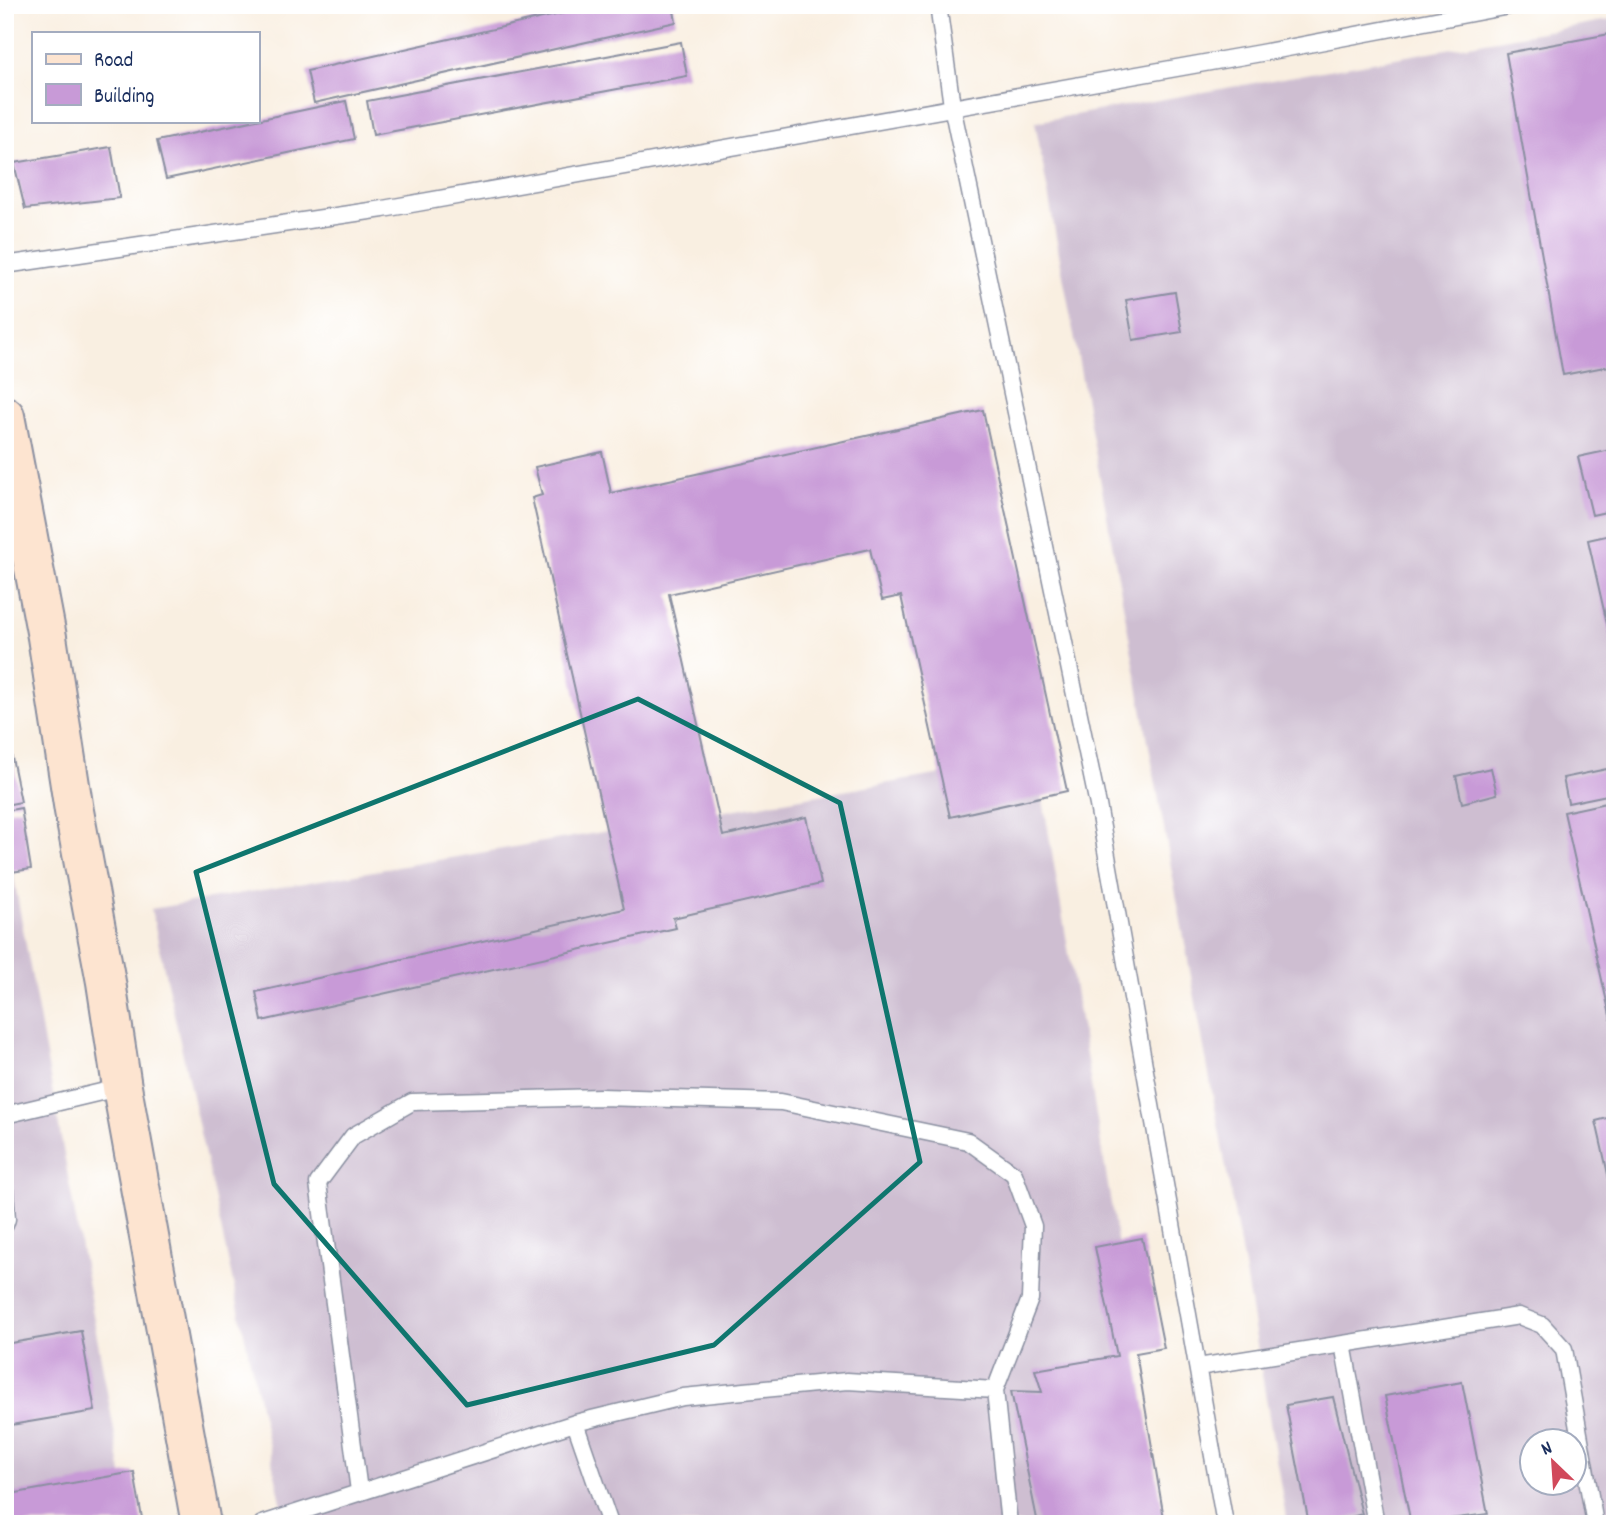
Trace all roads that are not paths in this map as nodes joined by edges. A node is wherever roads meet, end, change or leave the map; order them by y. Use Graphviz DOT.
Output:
graph roads {
  1 [pos="938,5"];
  2 [pos="1514,5"];
  3 [pos="952,106"];
  4 [pos="5,265"];
  5 [pos="5,416"];
  6 [pos="122,1087"];
  7 [pos="5,1115"];
  8 [pos="5,1191"];
  9 [pos="5,1225"];
  10 [pos="1343,1344"];
  11 [pos="1198,1367"];
  12 [pos="995,1390"];
  13 [pos="575,1423"];
  14 [pos="359,1491"];
  15 [pos="201,1524"];
  16 [pos="262,1524"];
  17 [pos="610,1524"];
  18 [pos="1009,1524"];
  19 [pos="1225,1524"];
  20 [pos="1376,1524"];
  21 [pos="1595,1524"];
  1 -- 3 [label="lane"];
  2 -- 3 [label="lane"];
  3 -- 4 [label="lane"];
  3 -- 11 [label="lane"];
  5 -- 6 [label="street"];
  6 -- 7 [label="lane"];
  6 -- 15 [label="street"];
  8 -- 9 [label="lane"];
  10 -- 11 [label="lane"];
  10 -- 20 [label="lane"];
  10 -- 21 [label="lane"];
  11 -- 19 [label="lane"];
  12 -- 13 [label="lane"];
  12 -- 14 [label="lane"];
  12 -- 18 [label="lane"];
  13 -- 14 [label="lane"];
  13 -- 17 [label="lane"];
  14 -- 16 [label="lane"];
}
